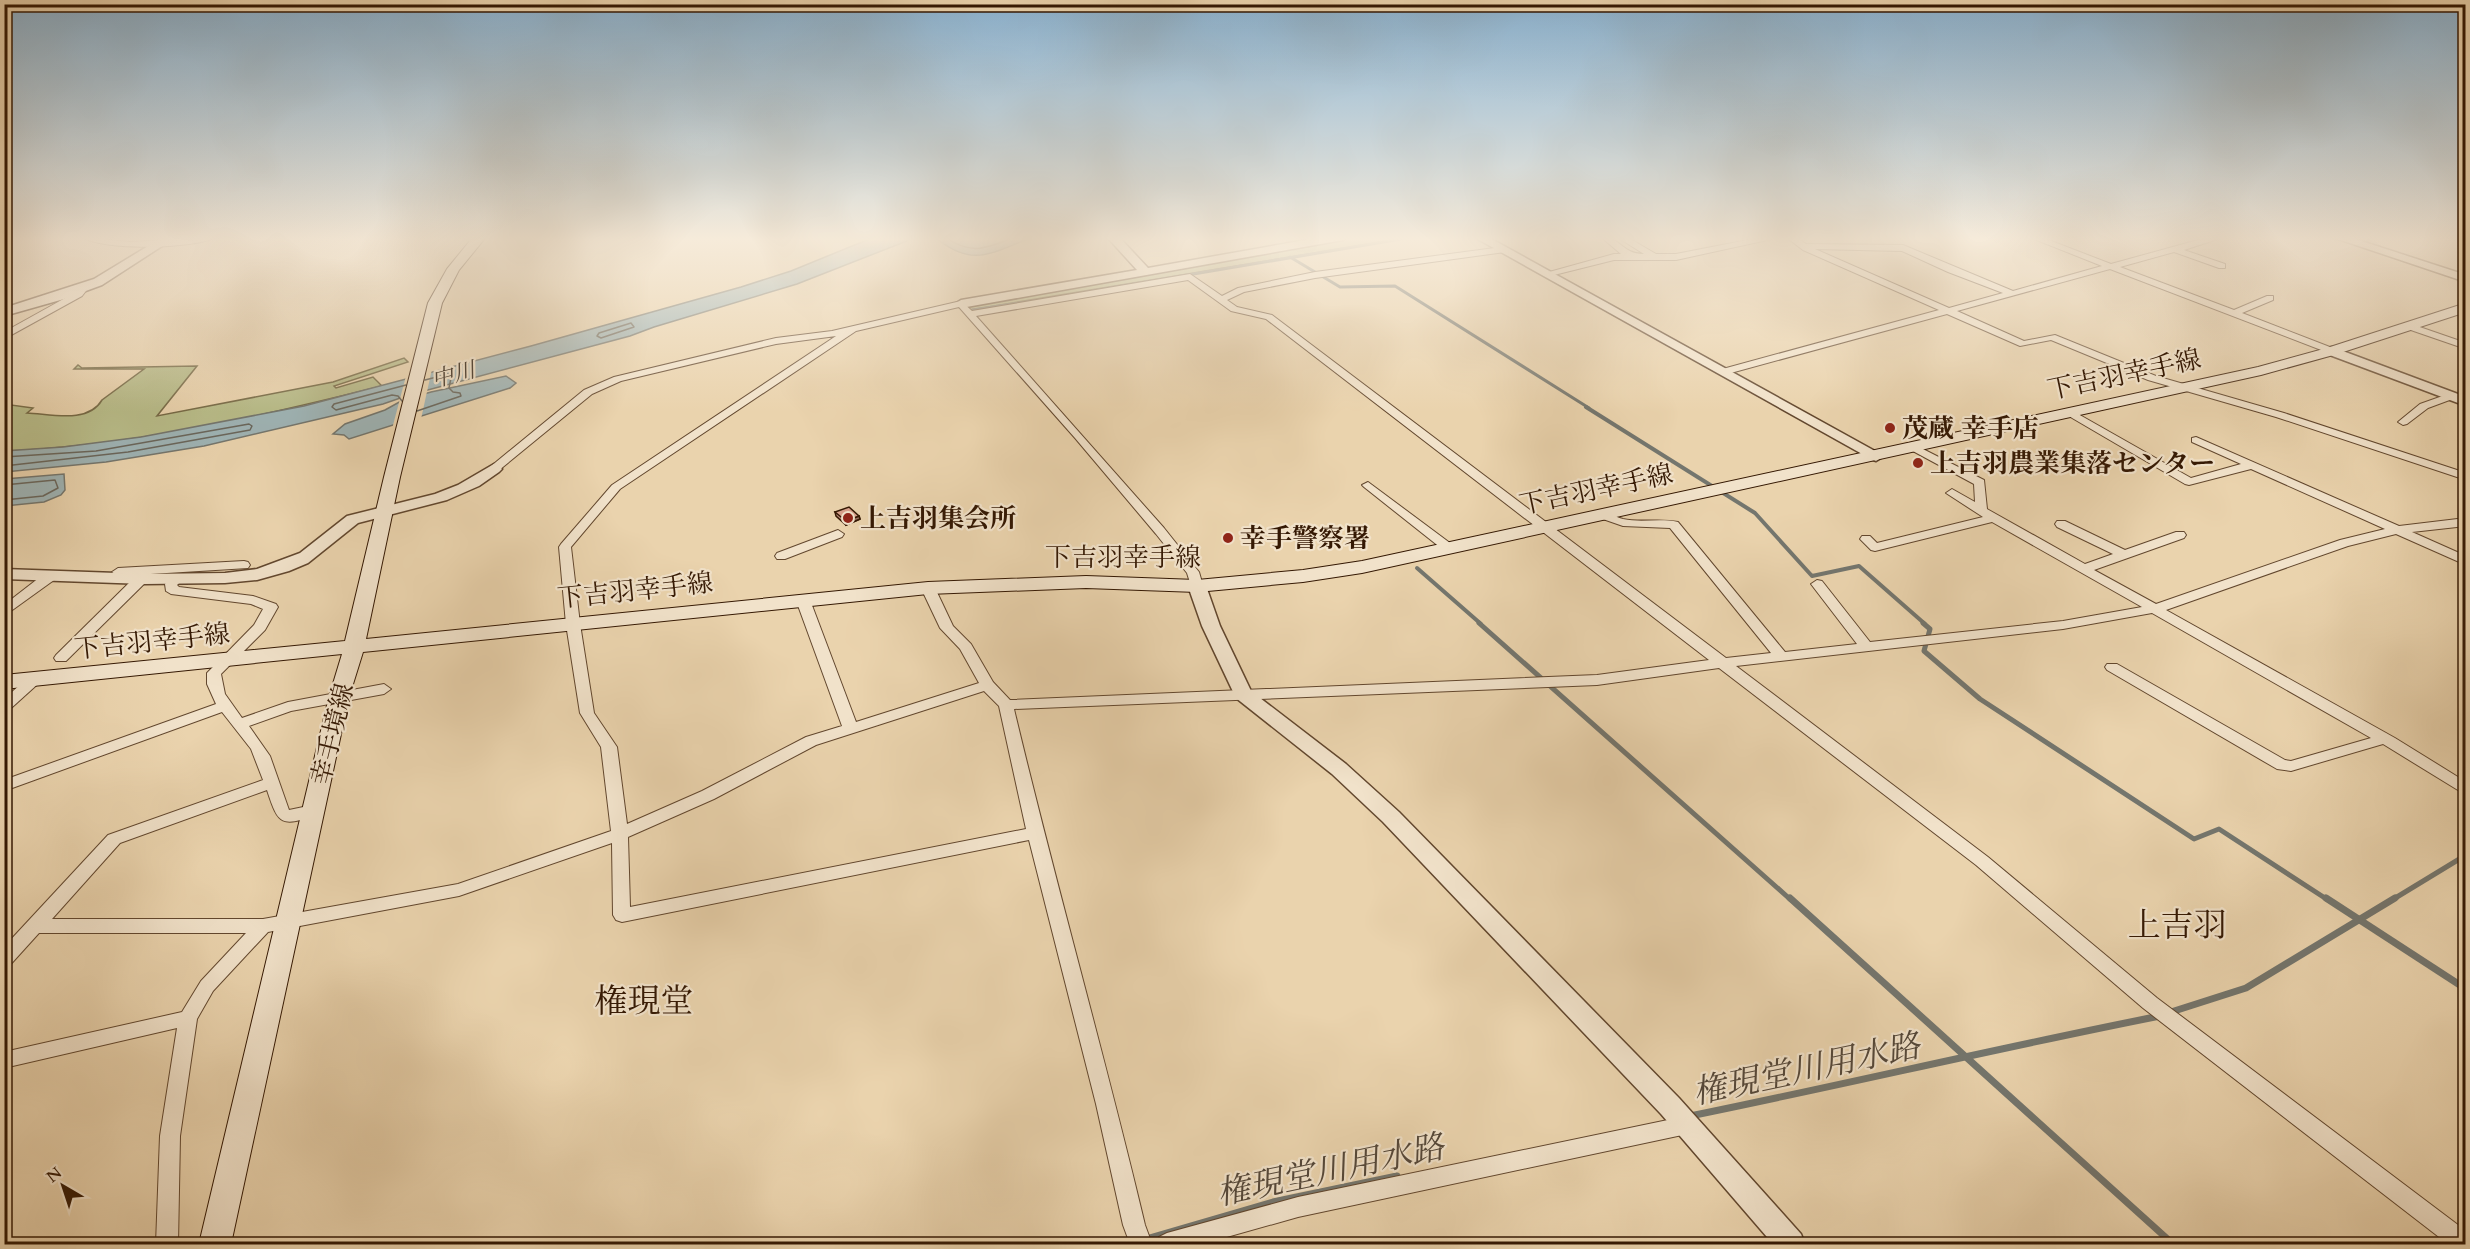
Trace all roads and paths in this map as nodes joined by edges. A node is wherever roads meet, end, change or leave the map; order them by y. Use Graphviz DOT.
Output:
graph roads {
  1 [pos="58,295"];
  2 [pos="77,295"];
  3 [pos="438,295"];
  4 [pos="1011,295"];
  5 [pos="1076,295"];
  6 [pos="1214,295"];
  7 [pos="1231,295"];
  8 [pos="1585,295"];
  9 [pos="1912,295"];
  10 [pos="2002,295"];
  11 [pos="2185,295"];
  12 [pos="2270,298"];
  13 [pos="1220,300"];
  14 [pos="961,304"];
  15 [pos="2464,309"];
  16 [pos="1947,311"];
  17 [pos="4,312"];
  18 [pos="969,314"];
  19 [pos="2233,314"];
  20 [pos="2408,326"];
  21 [pos="853,329"];
  22 [pos="4,336"];
  23 [pos="2466,346"];
  24 [pos="2332,351"];
  25 [pos="1724,372"];
  26 [pos="2184,388"];
  27 [pos="2451,396"];
  28 [pos="2466,402"];
  29 [pos="2071,413"];
  30 [pos="2403,422"];
  31 [pos="2196,440"];
  32 [pos="1915,448"];
  33 [pos="1876,456"];
  34 [pos="2252,465"];
  35 [pos="494,469"];
  36 [pos="2466,477"];
  37 [pos="1368,485"];
  38 [pos="1952,493"];
  39 [pos="384,510"];
  40 [pos="1981,511"];
  41 [pos="1604,515"];
  42 [pos="1994,518"];
  43 [pos="2466,522"];
  44 [pos="2061,524"];
  45 [pos="1548,528"];
  46 [pos="2397,530"];
  47 [pos="838,534"];
  48 [pos="2180,535"];
  49 [pos="1866,538"];
  50 [pos="1450,549"];
  51 [pos="2124,555"];
  52 [pos="781,556"];
  53 [pos="2466,561"];
  54 [pos="244,565"];
  55 [pos="2084,569"];
  56 [pos="118,572"];
  57 [pos="4,574"];
  58 [pos="49,577"];
  59 [pos="141,579"];
  60 [pos="177,579"];
  61 [pos="1817,584"];
  62 [pos="1197,586"];
  63 [pos="928,588"];
  64 [pos="803,600"];
  65 [pos="2155,609"];
  66 [pos="4,612"];
  67 [pos="573,624"];
  68 [pos="354,647"];
  69 [pos="1867,647"];
  70 [pos="1781,656"];
  71 [pos="61,658"];
  72 [pos="224,661"];
  73 [pos="1721,663"];
  74 [pos="2112,668"];
  75 [pos="35,679"];
  76 [pos="4,682"];
  77 [pos="987,685"];
  78 [pos="384,690"];
  79 [pos="1243,694"];
  80 [pos="339,697"];
  81 [pos="1006,705"];
  82 [pos="225,706"];
  83 [pos="4,707"];
  84 [pos="239,724"];
  85 [pos="851,729"];
  86 [pos="2384,739"];
  87 [pos="271,783"];
  88 [pos="4,786"];
  89 [pos="2466,790"];
  90 [pos="313,811"];
  91 [pos="1035,833"];
  92 [pos="620,834"];
  93 [pos="288,921"];
  94 [pos="35,926"];
  95 [pos="263,926"];
  96 [pos="4,960"];
  97 [pos="188,1018"];
  98 [pos="4,1060"];
  99 [pos="1687,1125"];
  100 [pos="167,1245"];
  101 [pos="215,1245"];
  102 [pos="1142,1245"];
  103 [pos="1167,1245"];
  104 [pos="1791,1245"];
  105 [pos="2465,1245"];
  1 -- 17 [label="street"];
  2 -- 22 [label="street"];
  3 -- 39 [label="main road, 幸手境線"];
  4 -- 14 [label="street"];
  5 -- 18 [label="street"];
  6 -- 13 [label="street"];
  7 -- 13 [label="street"];
  8 -- 25 [label="street"];
  9 -- 16 [label="street"];
  10 -- 16 [label="street"];
  11 -- 19 [label="street"];
  12 -- 19 [label="street"];
  13 -- 45 [label="street"];
  14 -- 18 [label="street"];
  14 -- 21 [label="street"];
  15 -- 20 [label="main road, 下吉羽幸手線"];
  16 -- 25 [label="street"];
  16 -- 26 [label="street"];
  18 -- 62 [label="street"];
  19 -- 24 [label="street"];
  20 -- 23 [label="street"];
  20 -- 24 [label="main road, 下吉羽幸手線"];
  21 -- 35 [label="street"];
  21 -- 67 [label="street"];
  24 -- 26 [label="main road, 下吉羽幸手線"];
  24 -- 27 [label="street"];
  25 -- 33 [label="street"];
  26 -- 29 [label="main road, 下吉羽幸手線"];
  26 -- 36 [label="street"];
  27 -- 28 [label="street"];
  27 -- 30 [label="street"];
  29 -- 32 [label="main road, 下吉羽幸手線"];
  29 -- 34 [label="street"];
  31 -- 34 [label="street"];
  32 -- 33 [label="main road, 下吉羽幸手線"];
  32 -- 40 [label="street"];
  33 -- 41 [label="main road, 下吉羽幸手線"];
  34 -- 46 [label="street"];
  35 -- 39 [label="street"];
  37 -- 50 [label="street"];
  38 -- 40 [label="street"];
  39 -- 60 [label="street"];
  39 -- 68 [label="main road, 幸手境線"];
  40 -- 42 [label="street"];
  41 -- 45 [label="main road, 下吉羽幸手線"];
  41 -- 70 [label="street"];
  42 -- 49 [label="street"];
  42 -- 55 [label="street"];
  43 -- 46 [label="street"];
  44 -- 51 [label="street"];
  45 -- 50 [label="main road, 下吉羽幸手線"];
  45 -- 73 [label="street"];
  46 -- 53 [label="street"];
  46 -- 65 [label="street"];
  47 -- 52 [label="street"];
  48 -- 51 [label="street"];
  50 -- 62 [label="main road, 下吉羽幸手線"];
  51 -- 55 [label="street"];
  54 -- 56 [label="street"];
  55 -- 65 [label="street"];
  57 -- 58 [label="street"];
  58 -- 59 [label="street"];
  58 -- 66 [label="street"];
  59 -- 60 [label="street"];
  59 -- 71 [label="street"];
  60 -- 72 [label="street"];
  61 -- 69 [label="street"];
  62 -- 63 [label="main road, 下吉羽幸手線"];
  62 -- 79 [label="street"];
  63 -- 64 [label="main road, 下吉羽幸手線"];
  63 -- 77 [label="street"];
  64 -- 67 [label="main road, 下吉羽幸手線"];
  64 -- 85 [label="street"];
  65 -- 69 [label="street"];
  65 -- 86 [label="street"];
  67 -- 68 [label="main road, 下吉羽幸手線"];
  67 -- 92 [label="street"];
  68 -- 72 [label="main road, 下吉羽幸手線"];
  68 -- 80 [label="main road, 幸手境線"];
  69 -- 70 [label="street"];
  70 -- 73 [label="street"];
  72 -- 75 [label="main road, 下吉羽幸手線"];
  72 -- 82 [label="street"];
  73 -- 79 [label="street"];
  73 -- 105 [label="street"];
  74 -- 86 [label="street"];
  75 -- 76 [label="main road, 下吉羽幸手線"];
  75 -- 83 [label="street"];
  77 -- 81 [label="street"];
  77 -- 85 [label="street"];
  78 -- 80 [label="street"];
  79 -- 81 [label="street"];
  79 -- 99 [label="street"];
  80 -- 84 [label="street"];
  80 -- 90 [label="main road, 幸手境線"];
  81 -- 91 [label="street"];
  82 -- 84 [label="street"];
  82 -- 88 [label="street"];
  84 -- 87 [label="street"];
  85 -- 92 [label="street"];
  86 -- 89 [label="street"];
  87 -- 90 [label="street"];
  87 -- 94 [label="street"];
  90 -- 93 [label="main road, 幸手境線"];
  91 -- 92 [label="street"];
  91 -- 102 [label="street"];
  92 -- 93 [label="street"];
  93 -- 95 [label="street"];
  93 -- 101 [label="main road, 幸手境線"];
  94 -- 95 [label="street"];
  94 -- 96 [label="street"];
  95 -- 97 [label="street"];
  97 -- 98 [label="street"];
  97 -- 100 [label="street"];
  99 -- 103 [label="street"];
  99 -- 104 [label="street"];
}
